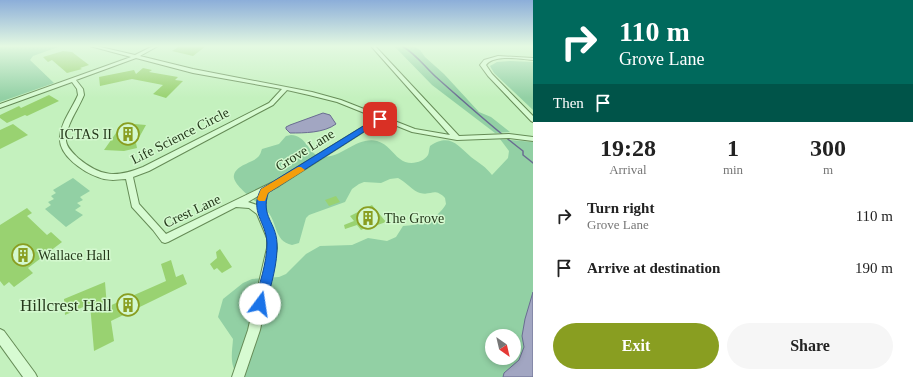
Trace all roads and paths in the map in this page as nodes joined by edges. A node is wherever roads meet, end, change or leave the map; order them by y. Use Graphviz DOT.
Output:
graph roads {
  1 [pos="118,64"];
  2 [pos="162,64"];
  3 [pos="389,64"];
  4 [pos="484,64"];
  5 [pos="74,80"];
  6 [pos="286,88"];
  7 [pos="0,106"];
  8 [pos="380,119"];
  9 [pos="533,120"];
  10 [pos="457,138"];
  11 [pos="533,139"];
  12 [pos="129,177"];
  13 [pos="264,191"];
  14 [pos="232,206"];
  15 [pos="261,212"];
  16 [pos="0,335"];
  17 [pos="31,377"];
  18 [pos="238,377"];
  1 -- 5 [label="street"];
  2 -- 6 [label="street"];
  3 -- 10 [label="street"];
  4 -- 9 [label="street"];
  5 -- 7 [label="street"];
  5 -- 12 [label="street, Life Science Circle"];
  6 -- 8 [label="street"];
  6 -- 12 [label="street, Life Science Circle"];
  8 -- 10 [label="street"];
  8 -- 13 [label="street, Grove Lane"];
  10 -- 11 [label="street"];
  12 -- 14 [label="street, Crest Lane"];
  13 -- 14 [label="street, Grove Lane"];
  13 -- 15 [label="street"];
  14 -- 15 [label="street"];
  15 -- 18 [label="street"];
  16 -- 17 [label="street"];
}
